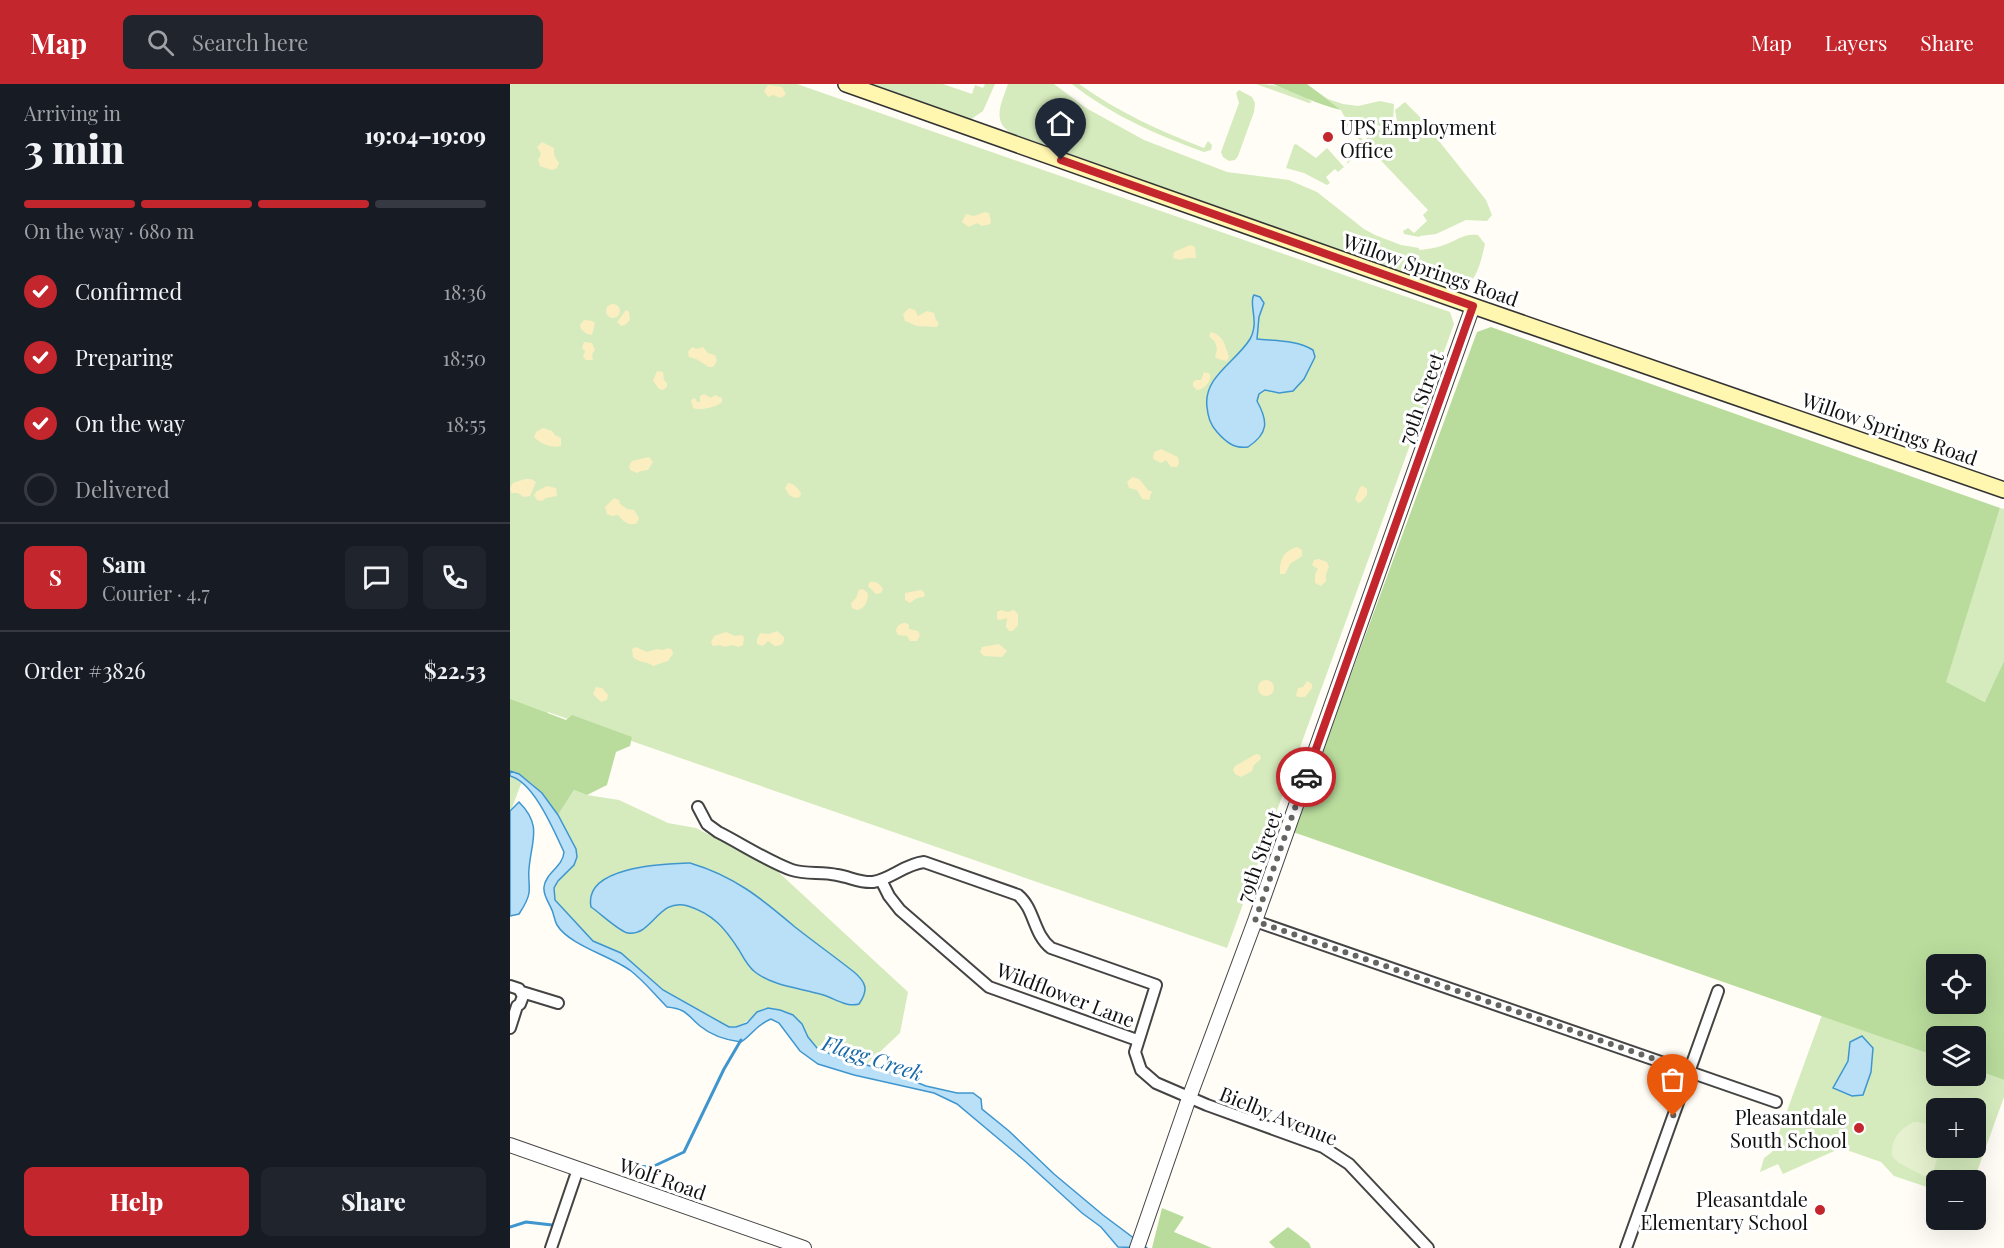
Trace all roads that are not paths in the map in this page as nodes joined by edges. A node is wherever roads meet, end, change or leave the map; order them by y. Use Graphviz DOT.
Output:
graph roads {
  1 [pos="846,84"];
  2 [pos="1473,306"];
  3 [pos="2004,490"];
  4 [pos="698,807"];
  5 [pos="881,880"];
  6 [pos="1255,921"];
  7 [pos="514,987"];
  8 [pos="1718,991"];
  9 [pos="558,1004"];
  10 [pos="513,1007"];
  11 [pos="510,1028"];
  12 [pos="1137,1040"];
  13 [pos="1689,1071"];
  14 [pos="1189,1098"];
  15 [pos="1776,1102"];
  16 [pos="510,1145"];
  17 [pos="578,1169"];
  18 [pos="551,1248"];
  19 [pos="804,1248"];
  20 [pos="1137,1248"];
  21 [pos="1428,1248"];
  22 [pos="1626,1248"];
  1 -- 2 [label="main road, Willow Springs Road"];
  2 -- 3 [label="main road, Willow Springs Road"];
  2 -- 6 [label="street, 79th Street"];
  4 -- 5 [label="street"];
  5 -- 12 [label="street, Wildflower Lane"];
  5 -- 12 [label="street"];
  6 -- 13 [label="street"];
  6 -- 14 [label="street, 79th Street"];
  7 -- 9 [label="street"];
  7 -- 10 [label="street"];
  8 -- 13 [label="street"];
  10 -- 11 [label="street"];
  12 -- 14 [label="street, Bielby Avenue"];
  13 -- 15 [label="street"];
  13 -- 22 [label="street"];
  14 -- 20 [label="street, 79th Street"];
  14 -- 21 [label="street, Bielby Avenue"];
  16 -- 17 [label="street, Wolf Road"];
  17 -- 18 [label="street"];
  17 -- 19 [label="street, Wolf Road"];
}
